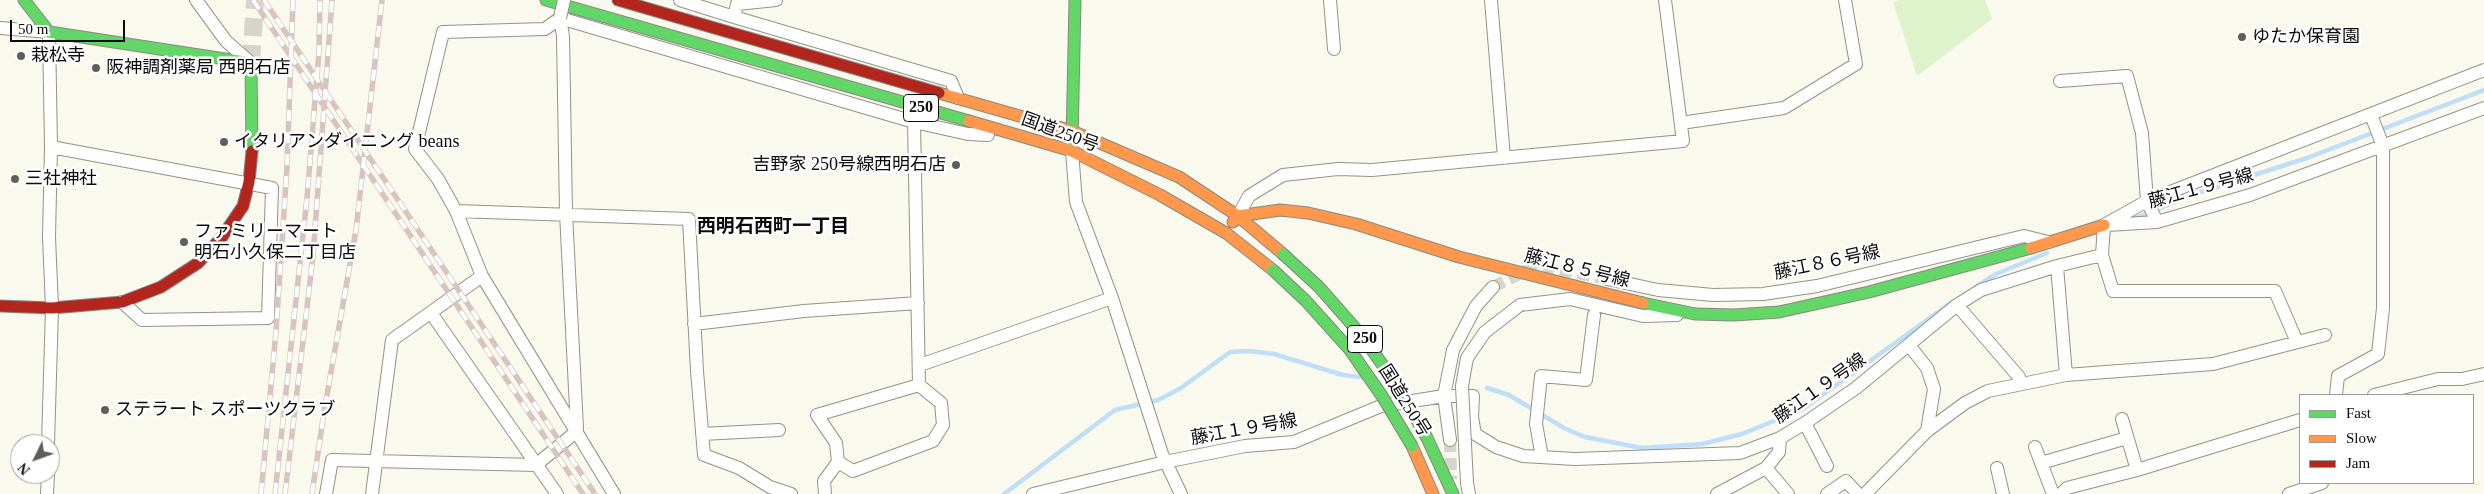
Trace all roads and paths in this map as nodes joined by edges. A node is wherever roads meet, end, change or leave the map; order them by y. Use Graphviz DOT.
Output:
graph roads {
  1 [pos="24,0"];
  2 [pos="196,0"];
  3 [pos="546,0"];
  4 [pos="564,0"];
  5 [pos="618,0"];
  6 [pos="680,0"];
  7 [pos="776,0"];
  8 [pos="1074,0"];
  9 [pos="1330,0"];
  10 [pos="1491,0"];
  11 [pos="1665,0"];
  12 [pos="1845,0"];
  13 [pos="734,17"];
  14 [pos="560,18"];
  15 [pos="0,28"];
  16 [pos="49,32"];
  17 [pos="1334,49"];
  18 [pos="251,63"];
  19 [pos="2484,70"];
  20 [pos="2060,81"];
  21 [pos="958,98"];
  22 [pos="2484,108"];
  23 [pos="2371,116"];
  24 [pos="914,122"];
  25 [pos="1681,122"];
  26 [pos="1072,131"];
  27 [pos="1026,138"];
  28 [pos="2383,146"];
  29 [pos="51,147"];
  30 [pos="1072,152"];
  31 [pos="1504,158"];
  32 [pos="249,182"];
  33 [pos="2147,201"];
  34 [pos="456,211"];
  35 [pos="566,213"];
  36 [pos="1238,216"];
  37 [pos="2157,222"];
  38 [pos="2104,226"];
  39 [pos="1226,233"];
  40 [pos="2051,243"];
  41 [pos="2102,255"];
  42 [pos="2057,266"];
  43 [pos="482,276"];
  44 [pos="1607,279"];
  45 [pos="1494,287"];
  46 [pos="1112,298"];
  47 [pos="122,302"];
  48 [pos="918,303"];
  49 [pos="1957,305"];
  50 [pos="0,306"];
  51 [pos="52,308"];
  52 [pos="430,313"];
  53 [pos="1695,314"];
  54 [pos="1594,315"];
  55 [pos="694,324"];
  56 [pos="2325,334"];
  57 [pos="2296,342"];
  58 [pos="1909,345"];
  59 [pos="920,365"];
  60 [pos="2484,374"];
  61 [pos="2066,375"];
  62 [pos="2022,384"];
  63 [pos="919,385"];
  64 [pos="2336,394"];
  65 [pos="2378,394"];
  66 [pos="1444,396"];
  67 [pos="2122,419"];
  68 [pos="2299,420"];
  69 [pos="1805,423"];
  70 [pos="779,430"];
  71 [pos="577,431"];
  72 [pos="1926,431"];
  73 [pos="48,434"];
  74 [pos="702,434"];
  75 [pos="1780,438"];
  76 [pos="2127,438"];
  77 [pos="1450,440"];
  78 [pos="2035,447"];
  79 [pos="1542,457"];
  80 [pos="377,462"];
  81 [pos="838,462"];
  82 [pos="1165,462"];
  83 [pos="2041,463"];
  84 [pos="536,465"];
  85 [pos="1827,466"];
  86 [pos="1766,468"];
  87 [pos="1996,468"];
  88 [pos="2137,470"];
  89 [pos="2319,484"];
  90 [pos="1468,488"];
  91 [pos="767,491"];
  92 [pos="326,494"];
  93 [pos="372,494"];
  94 [pos="557,494"];
  95 [pos="614,494"];
  96 [pos="791,494"];
  97 [pos="825,494"];
  98 [pos="1033,494"];
  99 [pos="1181,494"];
  100 [pos="1433,494"];
  101 [pos="1453,494"];
  102 [pos="1717,494"];
  103 [pos="1788,494"];
  104 [pos="1827,494"];
  105 [pos="1858,494"];
  106 [pos="1865,494"];
  107 [pos="2003,494"];
  108 [pos="2053,494"];
  109 [pos="2061,494"];
  110 [pos="2289,494"];
  1 -- 16 [label="main road"];
  2 -- 18 [label="street"];
  3 -- 27 [label="main road, 国道250号 / 250"];
  4 -- 14 [label="street, bridge"];
  5 -- 21 [label="main road, 国道250号 / 250"];
  6 -- 13 [label="street"];
  7 -- 13 [label="street"];
  8 -- 26 [label="main road"];
  9 -- 17 [label="street"];
  10 -- 31 [label="street"];
  11 -- 25 [label="street"];
  12 -- 25 [label="street"];
  13 -- 21 [label="street"];
  14 -- 24 [label="street"];
  14 -- 34 [label="street"];
  14 -- 35 [label="street"];
  15 -- 16 [label="street"];
  16 -- 18 [label="main road"];
  16 -- 29 [label="street"];
  18 -- 32 [label="main road"];
  19 -- 23 [label="street"];
  20 -- 33 [label="street"];
  21 -- 26 [label="main road, 国道250号 / 250"];
  22 -- 28 [label="street, 藤江１９号線"];
  23 -- 28 [label="street"];
  23 -- 33 [label="street"];
  24 -- 27 [label="street"];
  24 -- 48 [label="street"];
  25 -- 31 [label="street"];
  26 -- 30 [label="main road"];
  26 -- 36 [label="main road, 国道250号 / 250"];
  27 -- 30 [label="main road, 国道250号 / 250"];
  28 -- 37 [label="street, 藤江１９号線"];
  28 -- 64 [label="street"];
  29 -- 32 [label="street"];
  29 -- 51 [label="street"];
  30 -- 39 [label="main road, 国道250号 / 250"];
  30 -- 46 [label="street"];
  31 -- 36 [label="street"];
  32 -- 47 [label="main road"];
  32 -- 47 [label="street"];
  33 -- 37 [label="street"];
  33 -- 38 [label="street"];
  34 -- 35 [label="street"];
  34 -- 43 [label="street"];
  35 -- 55 [label="street"];
  35 -- 71 [label="street"];
  36 -- 39 [label="main road"];
  36 -- 53 [label="main road, 藤江８５号線"];
  36 -- 101 [label="main road, 国道250号 / 250, bridge"];
  37 -- 38 [label="street, 藤江１９号線"];
  38 -- 40 [label="main road, 藤江８５号線"];
  38 -- 41 [label="street"];
  39 -- 100 [label="main road, 国道250号 / 250, bridge"];
  40 -- 44 [label="street, 藤江８６号線"];
  40 -- 53 [label="main road, 藤江８５号線"];
  41 -- 42 [label="street, 藤江１９号線"];
  41 -- 57 [label="street"];
  42 -- 49 [label="street, 藤江１９号線"];
  42 -- 61 [label="street"];
  43 -- 52 [label="street"];
  43 -- 71 [label="street"];
  45 -- 66 [label="street"];
  46 -- 59 [label="street"];
  46 -- 82 [label="street"];
  47 -- 51 [label="main road"];
  48 -- 55 [label="street"];
  48 -- 59 [label="street"];
  49 -- 58 [label="street, 藤江１９号線"];
  49 -- 62 [label="street"];
  50 -- 51 [label="main road"];
  51 -- 73 [label="street"];
  52 -- 80 [label="street"];
  52 -- 84 [label="street"];
  53 -- 90 [label="street, bridge"];
  54 -- 79 [label="street"];
  55 -- 74 [label="street"];
  56 -- 57 [label="street"];
  57 -- 61 [label="street"];
  58 -- 69 [label="street, 藤江１９号線"];
  58 -- 72 [label="street"];
  59 -- 63 [label="street"];
  60 -- 65 [label="street"];
  61 -- 62 [label="street"];
  62 -- 72 [label="street"];
  63 -- 81 [label="street"];
  63 -- 81 [label="street"];
  66 -- 77 [label="street"];
  66 -- 79 [label="street, 藤江１９号線"];
  66 -- 82 [label="street, 藤江１９号線"];
  67 -- 76 [label="street"];
  68 -- 88 [label="street"];
  69 -- 75 [label="street, 藤江１９号線"];
  69 -- 85 [label="street"];
  70 -- 74 [label="street"];
  71 -- 84 [label="street"];
  71 -- 95 [label="street"];
  72 -- 106 [label="street"];
  74 -- 91 [label="street"];
  75 -- 79 [label="street, 藤江１９号線"];
  75 -- 86 [label="street"];
  76 -- 83 [label="street"];
  76 -- 88 [label="street"];
  78 -- 83 [label="street"];
  80 -- 84 [label="street"];
  80 -- 92 [label="street"];
  80 -- 93 [label="street"];
  81 -- 97 [label="street"];
  82 -- 98 [label="street, 藤江１９号線"];
  82 -- 99 [label="street"];
  83 -- 108 [label="street"];
  84 -- 94 [label="street"];
  86 -- 102 [label="street"];
  86 -- 103 [label="street"];
  87 -- 107 [label="street"];
  88 -- 109 [label="street"];
  89 -- 110 [label="street"];
  91 -- 96 [label="street"];
  104 -- 105 [label="street"];
}
